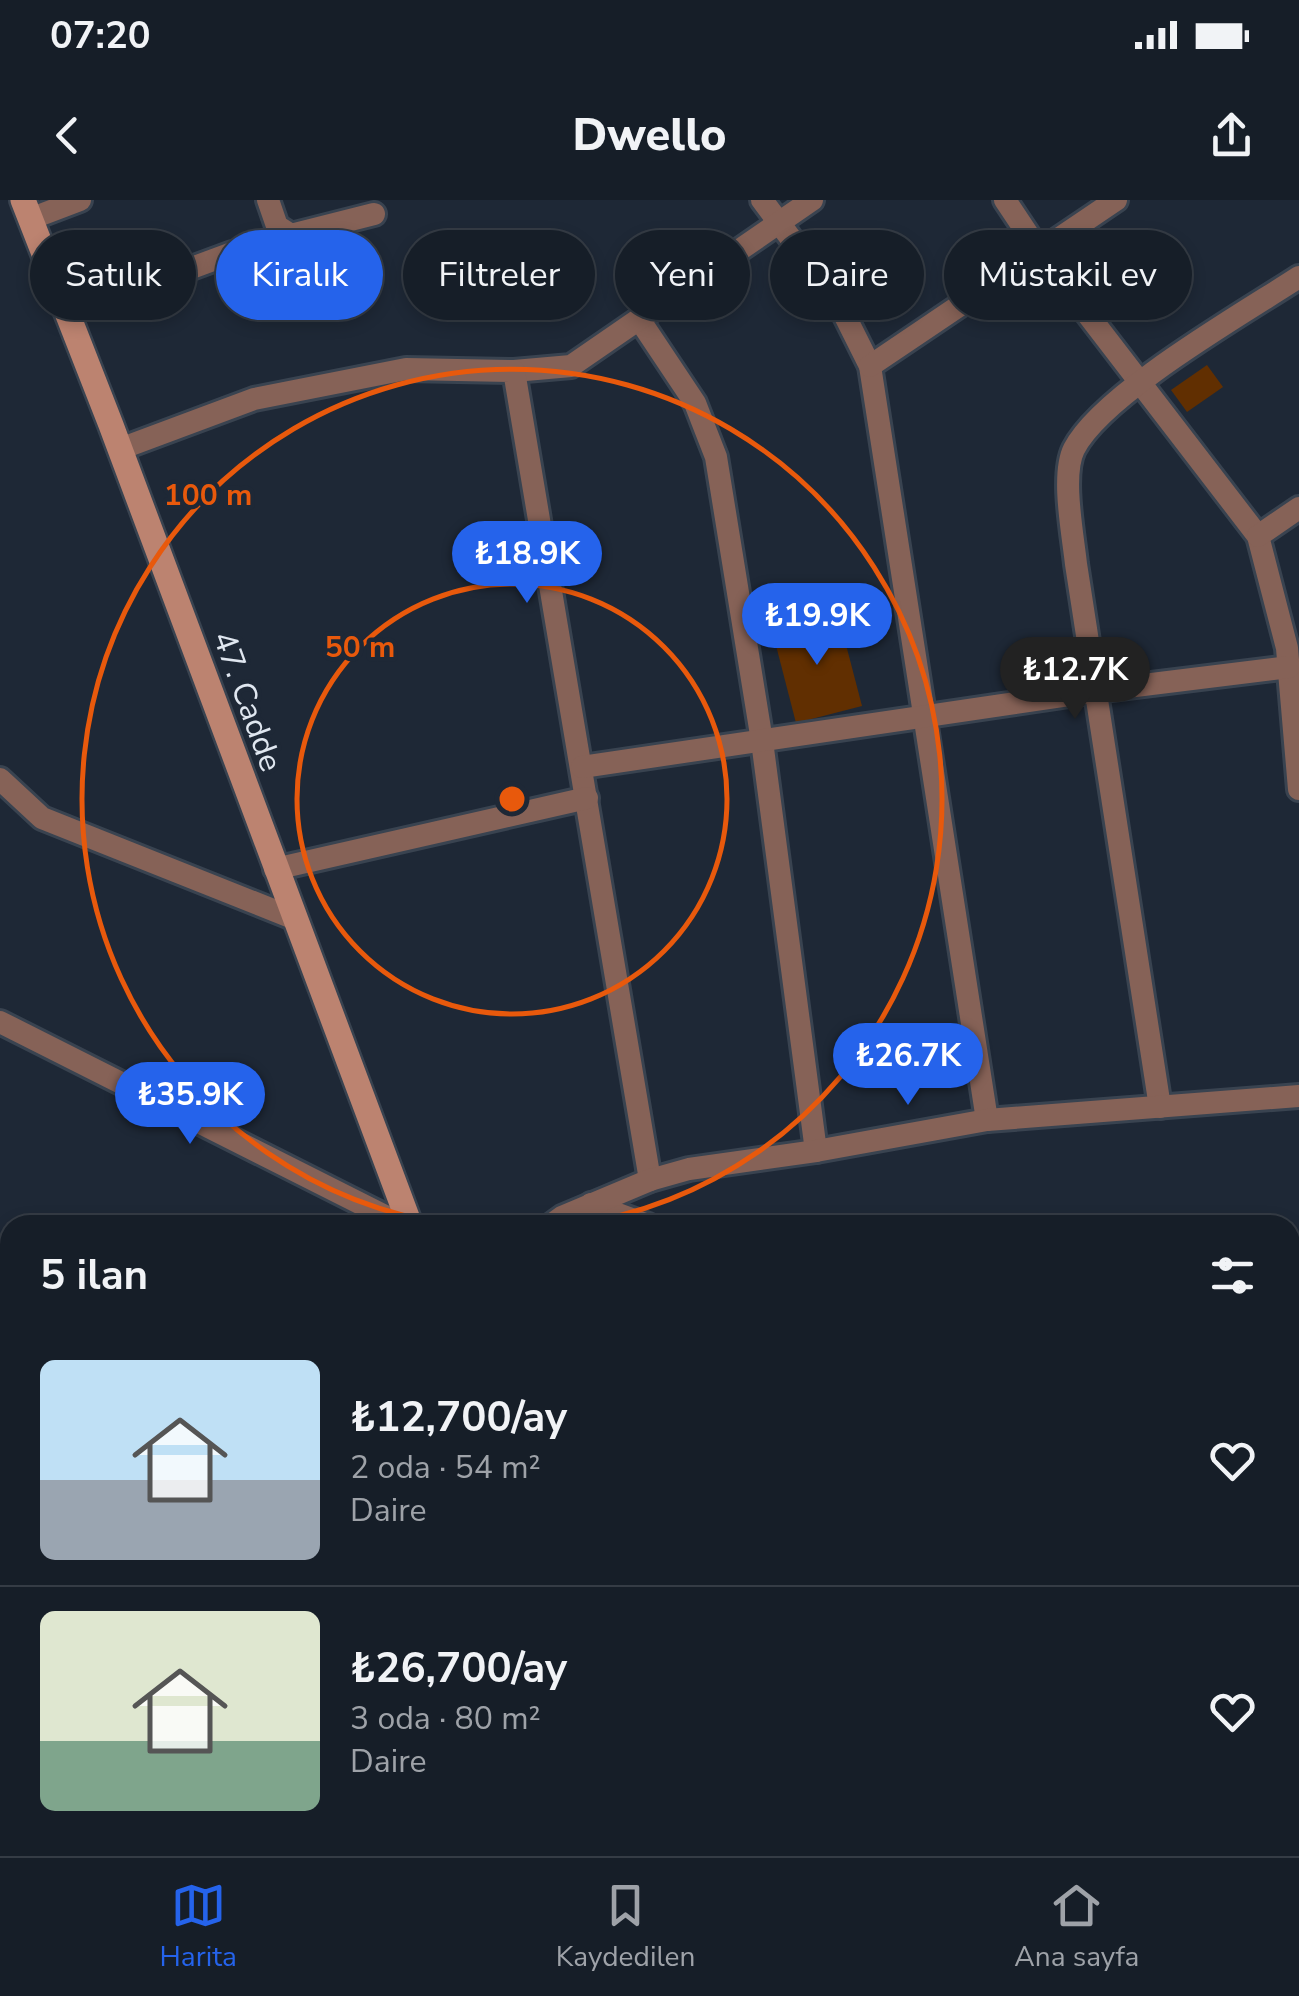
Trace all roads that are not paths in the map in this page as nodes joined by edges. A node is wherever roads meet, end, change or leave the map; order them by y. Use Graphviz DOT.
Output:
graph roads {
  1 [pos="80,200"];
  2 [pos="268,200"];
  3 [pos="762,200"];
  4 [pos="812,200"];
  5 [pos="1005,200"];
  6 [pos="1116,200"];
  7 [pos="26,210"];
  8 [pos="374,214"];
  9 [pos="778,223"];
  10 [pos="1024,230"];
  11 [pos="1070,230"];
  12 [pos="750,242"];
  13 [pos="1299,276"];
  14 [pos="944,315"];
  15 [pos="70,320"];
  16 [pos="638,320"];
  17 [pos="640,320"];
  18 [pos="1093,320"];
  19 [pos="870,366"];
  20 [pos="514,371"];
  21 [pos="1142,381"];
  22 [pos="120,449"];
  23 [pos="1299,508"];
  24 [pos="1258,536"];
  25 [pos="1289,666"];
  26 [pos="1097,691"];
  27 [pos="925,716"];
  28 [pos="762,740"];
  29 [pos="582,767"];
  30 [pos="2,788"];
  31 [pos="1299,789"];
  32 [pos="587,798"];
  33 [pos="275,868"];
  34 [pos="293,918"];
  35 [pos="0,1022"];
  36 [pos="1299,1096"];
  37 [pos="1160,1107"];
  38 [pos="987,1120"];
  39 [pos="816,1151"];
  40 [pos="650,1180"];
  41 [pos="592,1204"];
  42 [pos="387,1215"];
  43 [pos="403,1215"];
  44 [pos="571,1215"];
  45 [pos="621,1215"];
  1 -- 7 [label="street"];
  2 -- 8 [label="street"];
  3 -- 9 [label="street"];
  4 -- 9 [label="street"];
  5 -- 10 [label="street"];
  6 -- 11 [label="street"];
  9 -- 12 [label="street"];
  9 -- 19 [label="street"];
  13 -- 21 [label="street"];
  14 -- 19 [label="street"];
  15 -- 22 [label="street, 47. Cadde"];
  16 -- 20 [label="street"];
  17 -- 28 [label="street"];
  18 -- 21 [label="street"];
  19 -- 27 [label="street"];
  20 -- 22 [label="street"];
  20 -- 29 [label="street"];
  21 -- 24 [label="street"];
  21 -- 26 [label="street"];
  22 -- 33 [label="street, 47. Cadde"];
  23 -- 24 [label="street"];
  24 -- 25 [label="street"];
  25 -- 26 [label="street"];
  25 -- 31 [label="street"];
  26 -- 27 [label="street"];
  26 -- 37 [label="street"];
  27 -- 28 [label="street"];
  27 -- 38 [label="street"];
  28 -- 29 [label="street"];
  28 -- 39 [label="street"];
  29 -- 32 [label="street"];
  30 -- 34 [label="street"];
  32 -- 33 [label="street"];
  32 -- 40 [label="street"];
  33 -- 34 [label="street, 47. Cadde"];
  34 -- 43 [label="street, 47. Cadde"];
  35 -- 42 [label="street"];
  36 -- 37 [label="street"];
  37 -- 38 [label="street"];
  38 -- 39 [label="street"];
  39 -- 40 [label="street"];
  40 -- 41 [label="street"];
  41 -- 44 [label="street"];
  41 -- 45 [label="street"];
}
